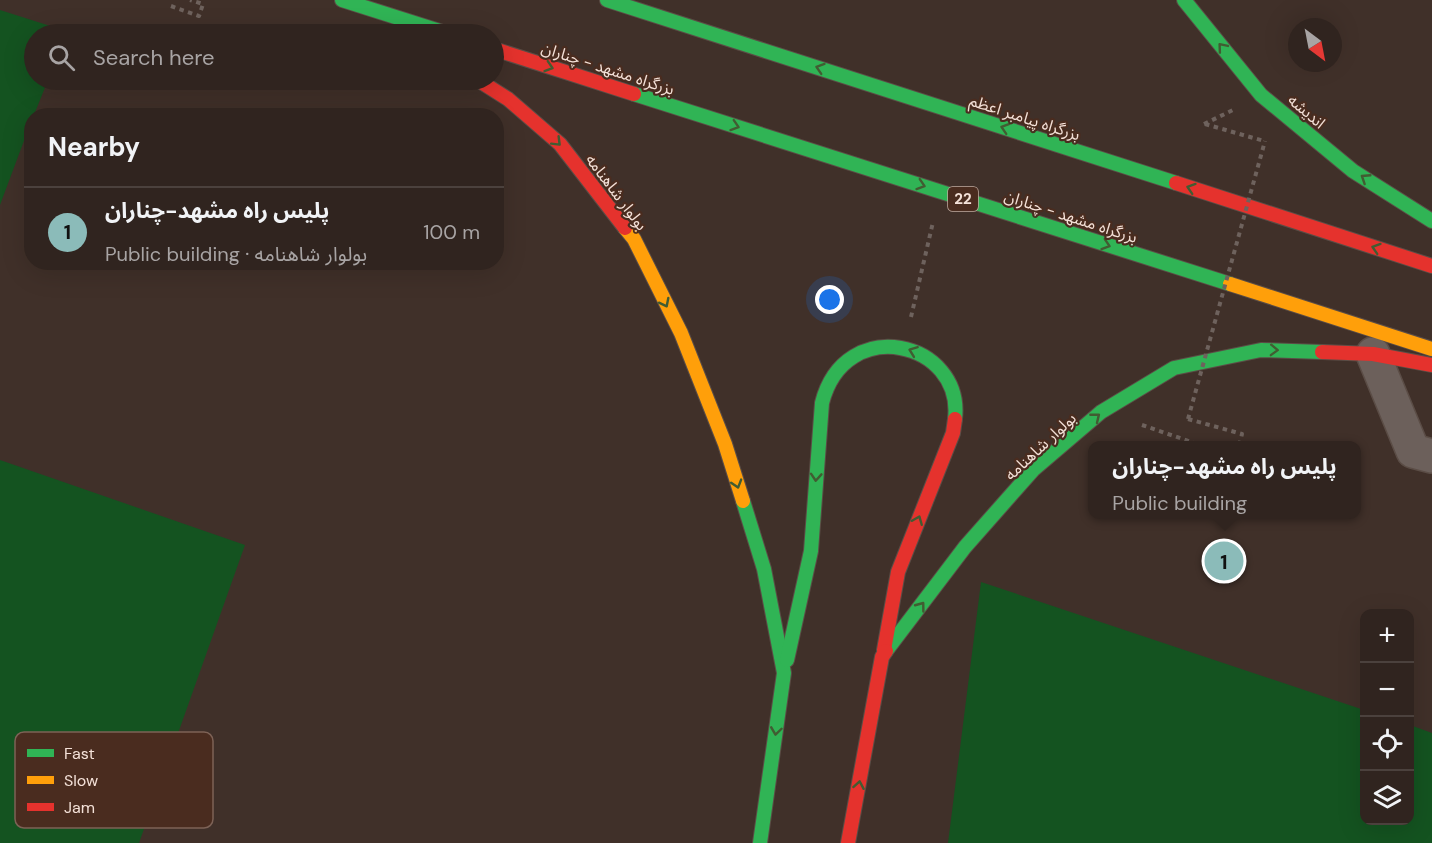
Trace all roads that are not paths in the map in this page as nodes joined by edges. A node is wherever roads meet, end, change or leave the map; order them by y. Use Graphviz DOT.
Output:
graph roads {
  1 [pos="342,0"];
  2 [pos="607,0"];
  3 [pos="1184,0"];
  4 [pos="369,9"];
  5 [pos="393,24"];
  6 [pos="417,24"];
  7 [pos="504,52"];
  8 [pos="494,90"];
  9 [pos="1432,221"];
  10 [pos="1432,266"];
  11 [pos="1432,349"];
  12 [pos="1373,354"];
  13 [pos="1432,365"];
  14 [pos="1432,456"];
  15 [pos="882,657"];
  16 [pos="784,673"];
  17 [pos="760,843"];
  18 [pos="848,843"];
  1 -- 4 [label="main road"];
  10 -- 2 [label="main road, بزرگراه پیامبر اعظم, one-way"];
  9 -- 3 [label="main road, اندیشه, one-way"];
  4 -- 5 [label="main road"];
  4 -- 6 [label="main road"];
  7 -- 11 [label="main road, بزرگراه مشهد - چناران / 22, one-way"];
  8 -- 16 [label="main road, بولوار شاهنامه, one-way"];
  12 -- 13 [label="main road, بولوار شاهنامه"];
  12 -- 14 [label="street"];
  15 -- 12 [label="main road, بولوار شاهنامه, one-way"];
  15 -- 16 [label="main road, one-way"];
  18 -- 15 [label="main road, بولوار شاهنامه, one-way"];
  16 -- 17 [label="main road, بولوار شاهنامه, one-way"];
}
